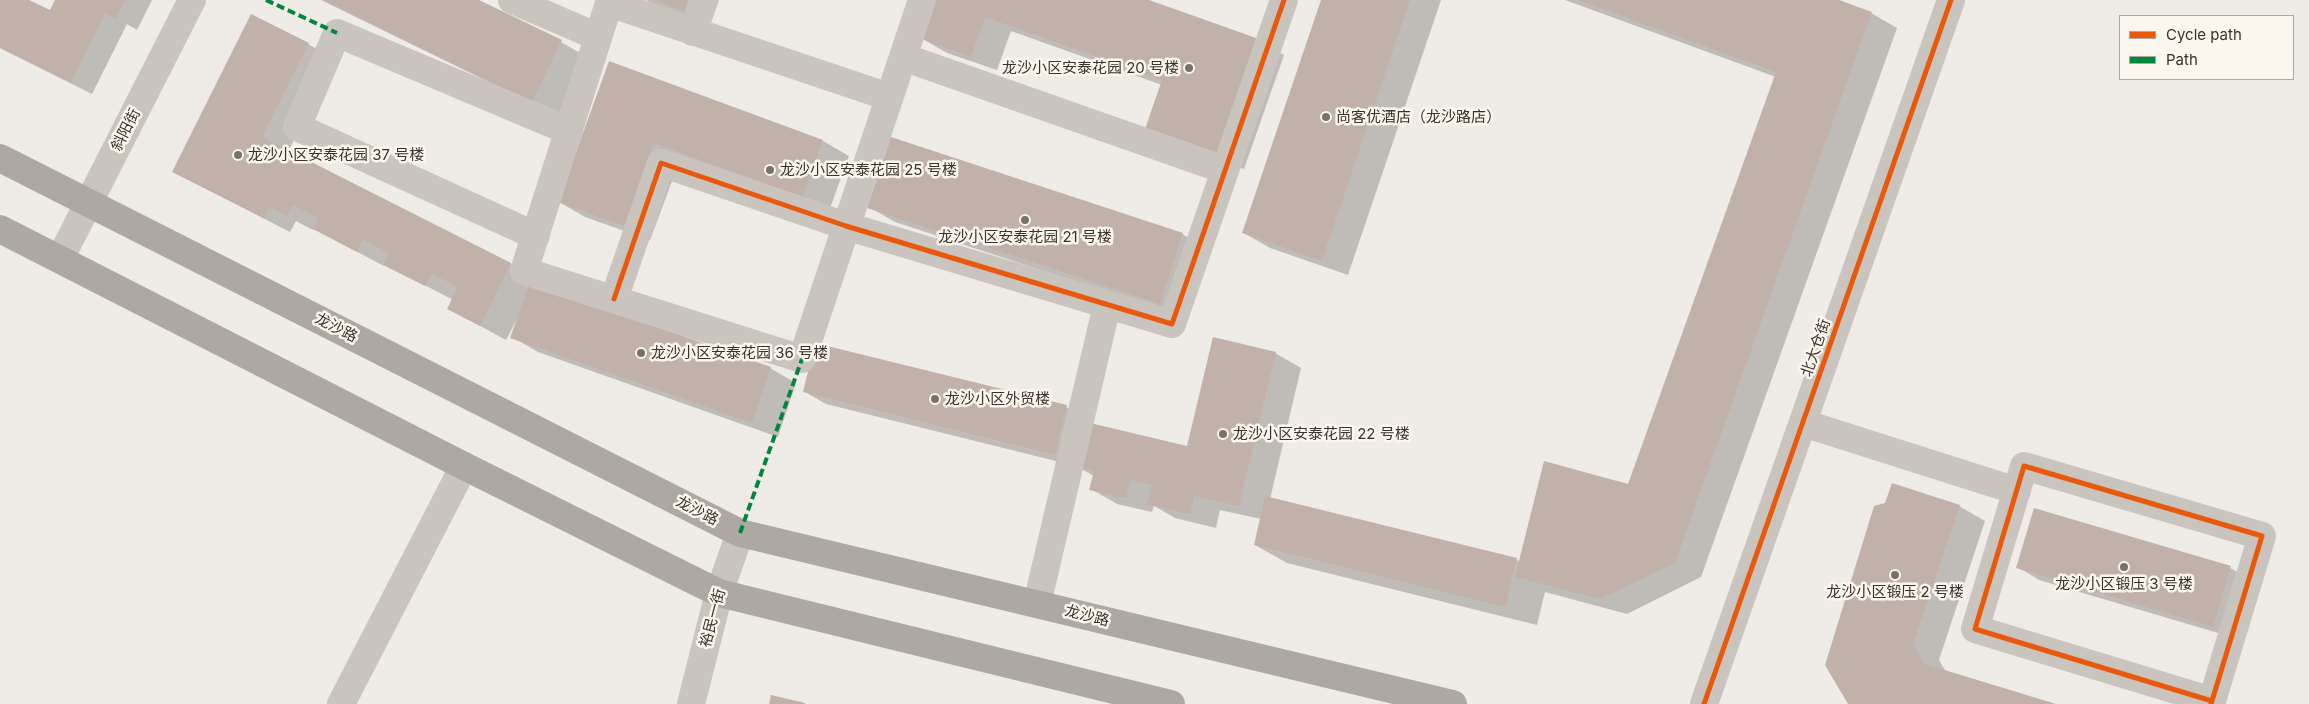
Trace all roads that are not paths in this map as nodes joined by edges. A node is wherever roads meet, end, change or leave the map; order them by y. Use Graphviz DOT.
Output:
graph roads {
  1 [pos="192,0"];
  2 [pos="512,0"];
  3 [pos="704,0"];
  4 [pos="921,0"];
  5 [pos="1284,0"];
  6 [pos="1951,0"];
  7 [pos="609,2"];
  8 [pos="693,32"];
  9 [pos="598,37"];
  10 [pos="903,57"];
  11 [pos="889,97"];
  12 [pos="569,131"];
  13 [pos="0,158"];
  14 [pos="1225,170"];
  15 [pos="88,203"];
  16 [pos="846,226"];
  17 [pos="0,229"];
  18 [pos="536,236"];
  19 [pos="60,259"];
  20 [pos="614,299"];
  21 [pos="1107,305"];
  22 [pos="1803,422"];
  23 [pos="464,466"];
  24 [pos="2017,491"];
  25 [pos="740,533"];
  26 [pos="718,593"];
  27 [pos="1037,604"];
  28 [pos="2211,702"];
  29 [pos="341,704"];
  30 [pos="691,704"];
  31 [pos="1171,704"];
  32 [pos="1453,704"];
  33 [pos="1704,704"];
  1 -- 15 [label="street, 斜阳街"];
  2 -- 9 [label="street"];
  3 -- 8 [label="street"];
  4 -- 10 [label="street"];
  5 -- 14 [label="street"];
  6 -- 22 [label="street, 北大仓街"];
  7 -- 8 [label="street"];
  7 -- 9 [label="street"];
  8 -- 11 [label="street"];
  9 -- 12 [label="street"];
  10 -- 11 [label="street"];
  10 -- 14 [label="street"];
  11 -- 16 [label="street"];
  12 -- 18 [label="street"];
  12 -- 18 [label="street"];
  13 -- 15 [label="main road, 龙沙路"];
  14 -- 21 [label="street"];
  15 -- 19 [label="street, 斜阳街"];
  15 -- 25 [label="main road, 龙沙路"];
  16 -- 20 [label="street"];
  16 -- 20 [label="street"];
  16 -- 21 [label="street"];
  17 -- 19 [label="main road"];
  18 -- 20 [label="street"];
  19 -- 23 [label="main road"];
  21 -- 27 [label="street"];
  22 -- 24 [label="street"];
  22 -- 33 [label="street, 北大仓街"];
  23 -- 26 [label="main road"];
  23 -- 29 [label="street"];
  24 -- 28 [label="street"];
  24 -- 28 [label="street"];
  25 -- 26 [label="street, 裕民一街"];
  25 -- 27 [label="main road, 龙沙路"];
  26 -- 30 [label="street, 裕民一街"];
  26 -- 31 [label="main road"];
  27 -- 32 [label="main road, 龙沙路"];
}
